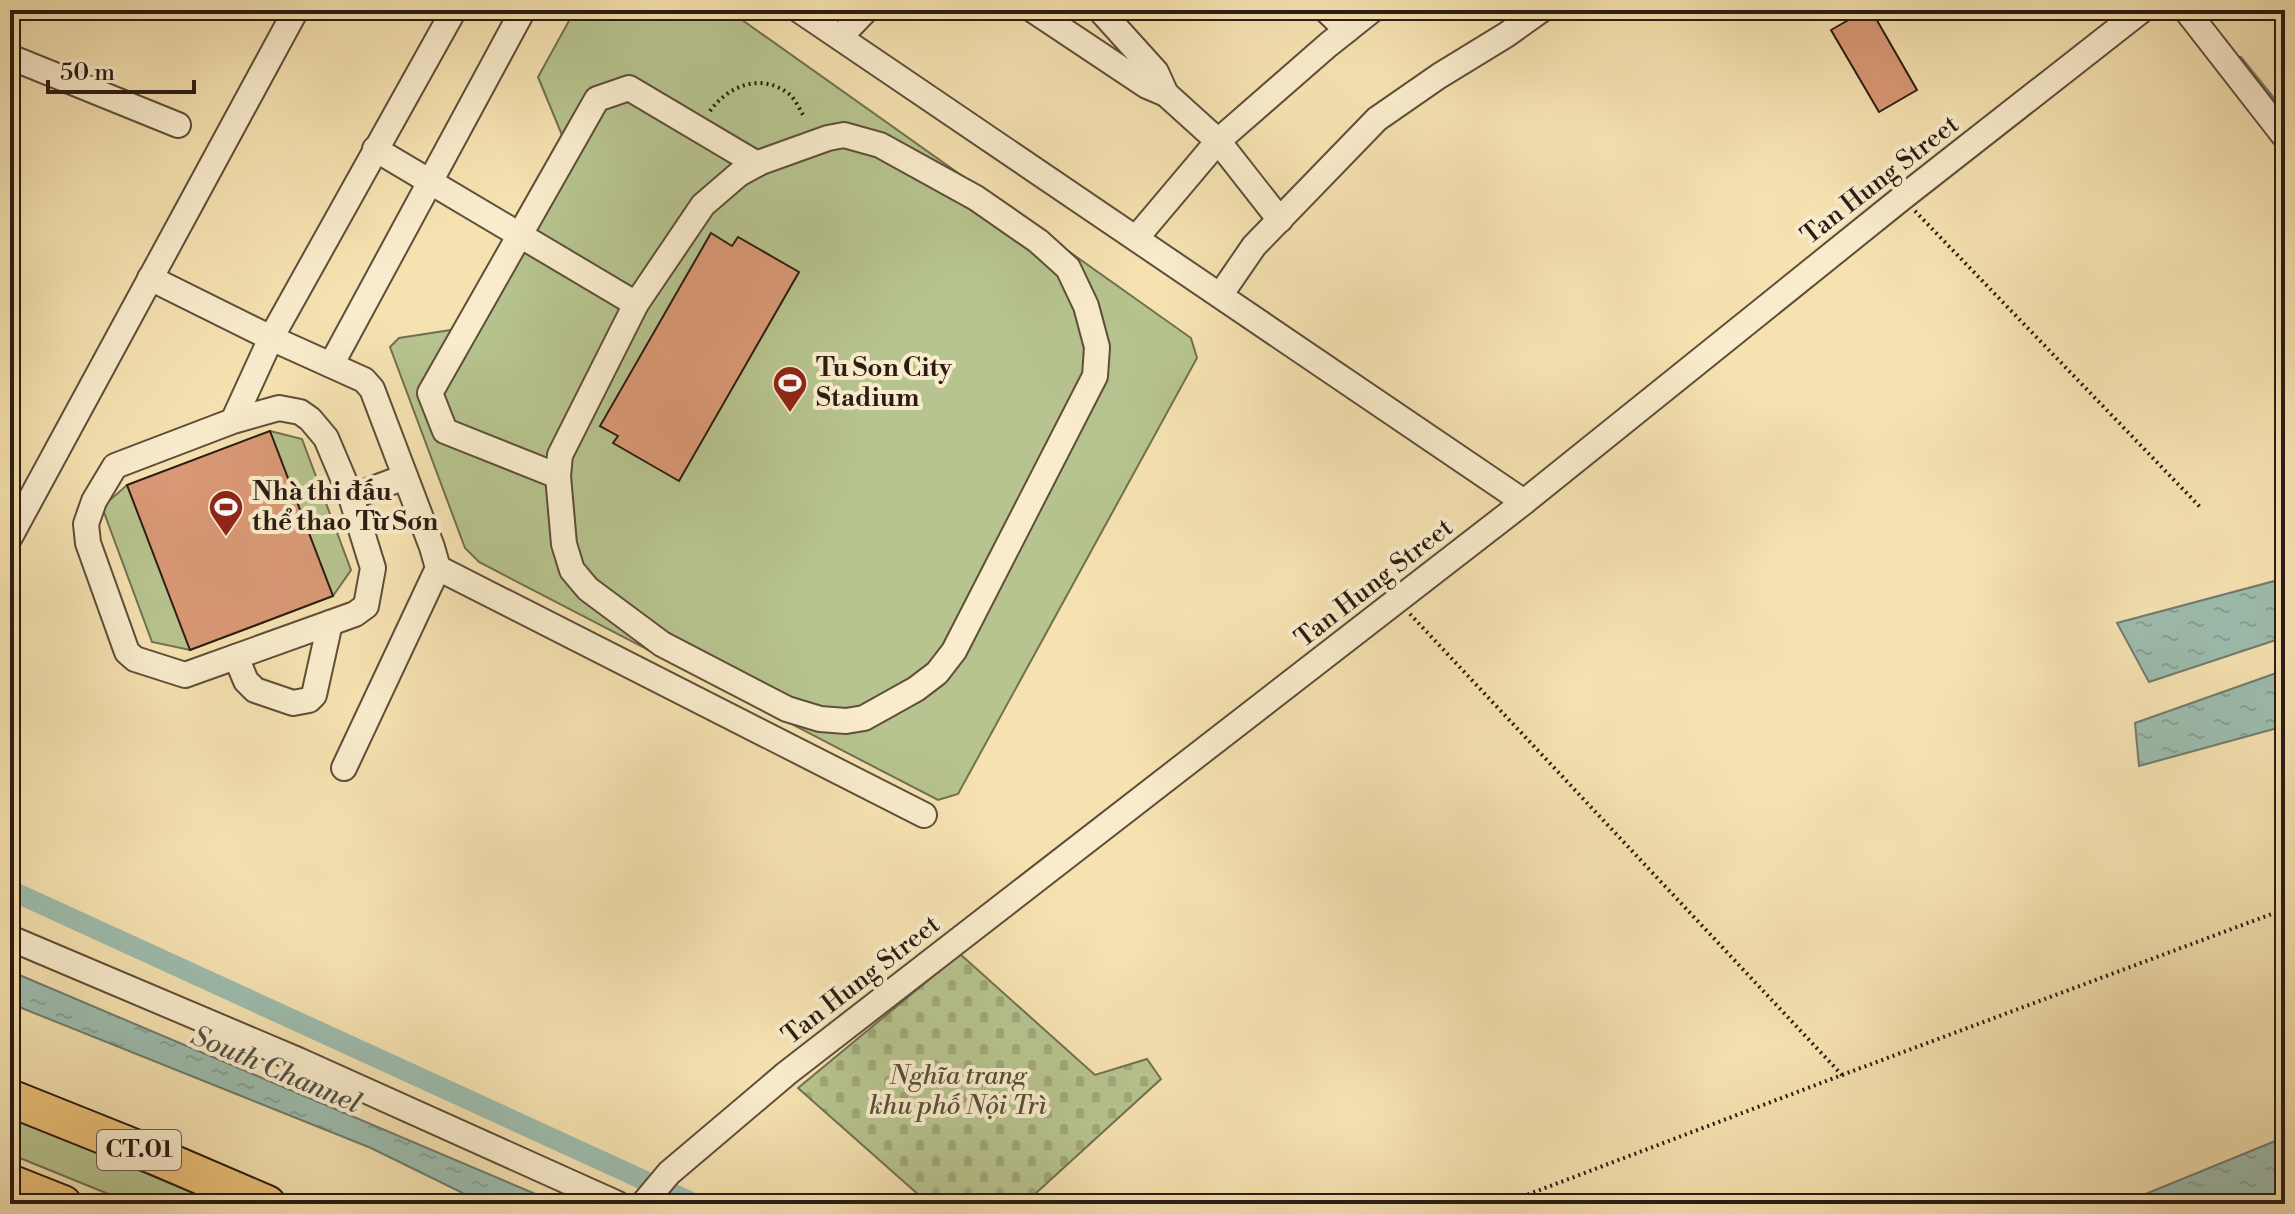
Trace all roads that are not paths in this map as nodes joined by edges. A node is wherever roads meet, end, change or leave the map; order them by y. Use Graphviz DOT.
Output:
graph roads {
  1 [pos="296,10"];
  2 [pos="454,10"];
  3 [pos="523,10"];
  4 [pos="799,10"];
  5 [pos="866,10"];
  6 [pos="1033,10"];
  7 [pos="1100,10"];
  8 [pos="1326,10"];
  9 [pos="1372,10"];
  10 [pos="1541,10"];
  11 [pos="2142,10"];
  12 [pos="2186,10"];
  13 [pos="1347,30"];
  14 [pos="840,37"];
  15 [pos="10,57"];
  16 [pos="1166,94"];
  17 [pos="178,125"];
  18 [pos="2285,137"];
  19 [pos="1218,141"];
  20 [pos="375,149"];
  21 [pos="757,164"];
  22 [pos="430,182"];
  23 [pos="1280,220"];
  24 [pos="520,236"];
  25 [pos="1137,237"];
  26 [pos="150,278"];
  27 [pos="1221,294"];
  28 [pos="636,304"];
  29 [pos="271,338"];
  30 [pos="331,365"];
  31 [pos="233,421"];
  32 [pos="558,476"];
  33 [pos="405,477"];
  34 [pos="351,497"];
  35 [pos="1524,502"];
  36 [pos="10,537"];
  37 [pos="438,568"];
  38 [pos="330,623"];
  39 [pos="236,657"];
  40 [pos="344,768"];
  41 [pos="924,815"];
  42 [pos="10,938"];
  43 [pos="10,1098"];
  44 [pos="10,1183"];
  45 [pos="10,1191"];
  46 [pos="644,1202"];
  47 [pos="38,1204"];
  48 [pos="63,1204"];
  49 [pos="267,1204"];
  50 [pos="618,1204"];
  1 -- 26 [label="street"];
  2 -- 20 [label="street"];
  3 -- 22 [label="street"];
  4 -- 14 [label="street"];
  5 -- 14 [label="street"];
  6 -- 16 [label="street"];
  7 -- 16 [label="street"];
  8 -- 13 [label="street"];
  9 -- 13 [label="street"];
  10 -- 23 [label="street"];
  11 -- 35 [label="street, Tan Hung Street"];
  12 -- 18 [label="street"];
  13 -- 19 [label="street"];
  14 -- 25 [label="street"];
  15 -- 17 [label="street"];
  16 -- 19 [label="street"];
  19 -- 23 [label="street"];
  19 -- 25 [label="street"];
  20 -- 22 [label="street"];
  20 -- 29 [label="street"];
  21 -- 24 [label="street"];
  21 -- 28 [label="street"];
  21 -- 32 [label="street"];
  22 -- 24 [label="street"];
  22 -- 30 [label="street"];
  23 -- 27 [label="street"];
  24 -- 28 [label="street"];
  24 -- 32 [label="street"];
  25 -- 27 [label="street"];
  26 -- 29 [label="street"];
  26 -- 36 [label="street"];
  27 -- 35 [label="street"];
  28 -- 32 [label="street"];
  29 -- 30 [label="street"];
  29 -- 31 [label="street"];
  30 -- 33 [label="street"];
  31 -- 34 [label="street"];
  31 -- 39 [label="street"];
  33 -- 34 [label="street"];
  33 -- 37 [label="street"];
  34 -- 38 [label="street"];
  35 -- 46 [label="street, Tan Hung Street"];
  37 -- 40 [label="street"];
  37 -- 41 [label="street"];
  38 -- 39 [label="street"];
  38 -- 39 [label="street"];
  42 -- 50 [label="street"];
  43 -- 49 [label="highway, CT.01"];
  44 -- 48 [label="highway"];
  45 -- 47 [label="highway"];
}
